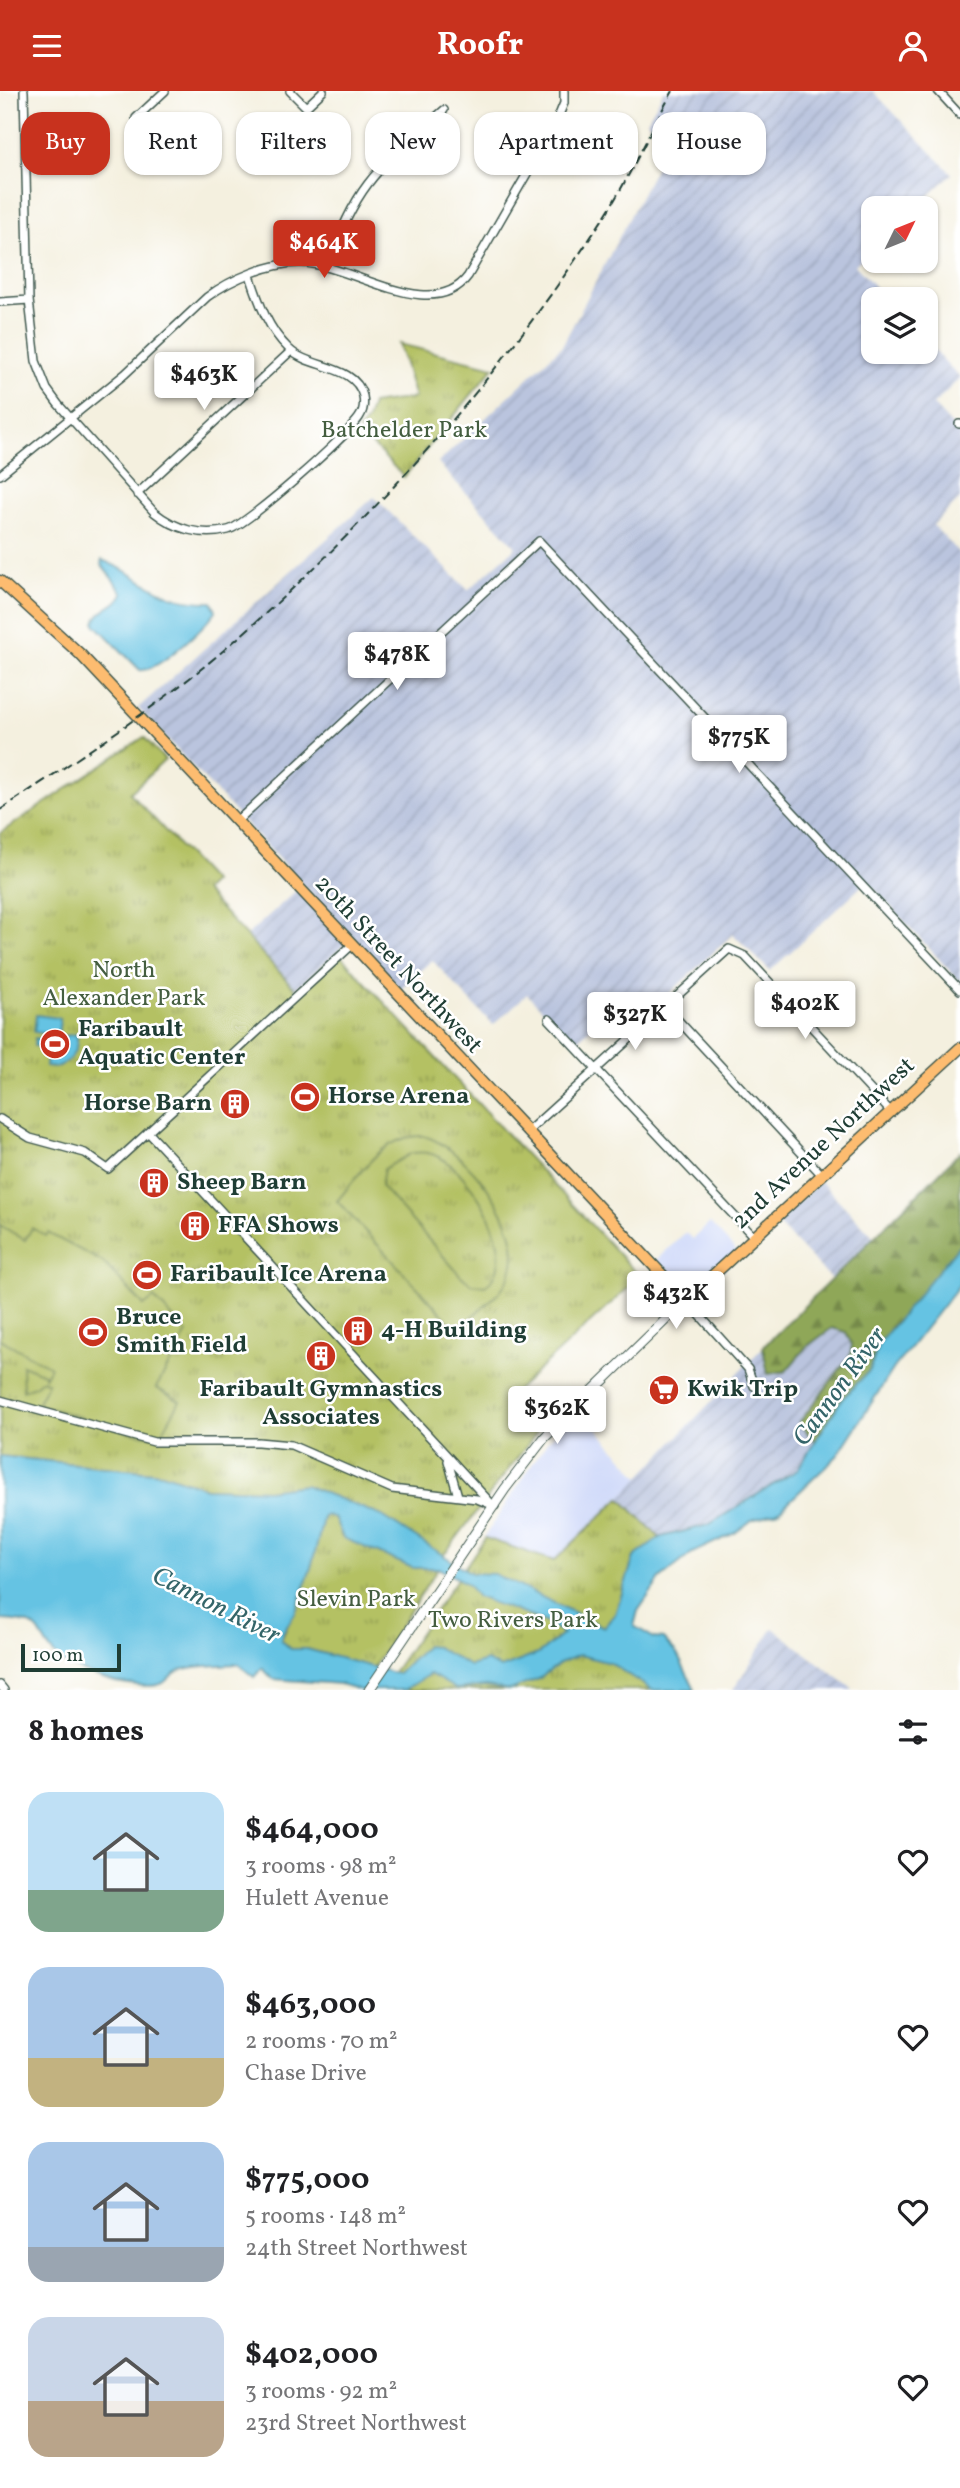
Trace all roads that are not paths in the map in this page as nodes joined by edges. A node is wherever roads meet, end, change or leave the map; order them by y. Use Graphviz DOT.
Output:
graph roads {
  1 [pos="24,91"];
  2 [pos="166,91"];
  3 [pos="289,91"];
  4 [pos="323,91"];
  5 [pos="564,91"];
  6 [pos="938,91"];
  7 [pos="444,110"];
  8 [pos="143,112"];
  9 [pos="960,115"];
  10 [pos="328,267"];
  11 [pos="250,275"];
  12 [pos="29,300"];
  13 [pos="0,302"];
  14 [pos="291,351"];
  15 [pos="71,420"];
  16 [pos="0,475"];
  17 [pos="137,493"];
  18 [pos="0,581"];
  19 [pos="236,822"];
  20 [pos="351,946"];
  21 [pos="960,990"];
  22 [pos="665,1006"];
  23 [pos="548,1019"];
  24 [pos="960,1048"];
  25 [pos="596,1069"];
  26 [pos="891,1112"];
  27 [pos="0,1119"];
  28 [pos="148,1132"];
  29 [pos="527,1132"];
  30 [pos="822,1175"];
  31 [pos="754,1237"];
  32 [pos="686,1300"];
  33 [pos="754,1386"];
  34 [pos="0,1400"];
  35 [pos="445,1454"];
  36 [pos="458,1496"];
  37 [pos="495,1506"];
  38 [pos="0,1685"];
  39 [pos="4,1690"];
  40 [pos="369,1690"];
  1 -- 12 [label="street"];
  2 -- 8 [label="street"];
  3 -- 4 [label="street"];
  5 -- 10 [label="street"];
  6 -- 9 [label="street"];
  7 -- 10 [label="street"];
  10 -- 11 [label="street"];
  11 -- 14 [label="street"];
  11 -- 15 [label="street"];
  12 -- 13 [label="street"];
  12 -- 15 [label="street"];
  14 -- 17 [label="street"];
  14 -- 17 [label="street"];
  15 -- 16 [label="street"];
  15 -- 17 [label="street"];
  18 -- 19 [label="highway, 20th Street Northwest"];
  19 -- 20 [label="highway, 20th Street Northwest"];
  19 -- 21 [label="street"];
  20 -- 28 [label="street"];
  20 -- 29 [label="highway, 20th Street Northwest"];
  22 -- 25 [label="street"];
  22 -- 26 [label="street"];
  22 -- 30 [label="street"];
  23 -- 25 [label="street"];
  24 -- 26 [label="highway, 2nd Avenue Northwest"];
  25 -- 29 [label="street"];
  25 -- 31 [label="street"];
  26 -- 30 [label="highway, 2nd Avenue Northwest"];
  27 -- 28 [label="street"];
  28 -- 35 [label="street"];
  29 -- 32 [label="highway, 20th Street Northwest"];
  30 -- 31 [label="highway, 2nd Avenue Northwest"];
  31 -- 32 [label="highway, 2nd Avenue Northwest"];
  32 -- 33 [label="street, 20th Street Northwest"];
  32 -- 37 [label="street, 2nd Avenue Northwest"];
  34 -- 36 [label="street"];
  35 -- 36 [label="street"];
  35 -- 37 [label="street"];
  36 -- 37 [label="street"];
  37 -- 40 [label="street, 2nd Avenue Northwest"];
  38 -- 39 [label="street"];
}
